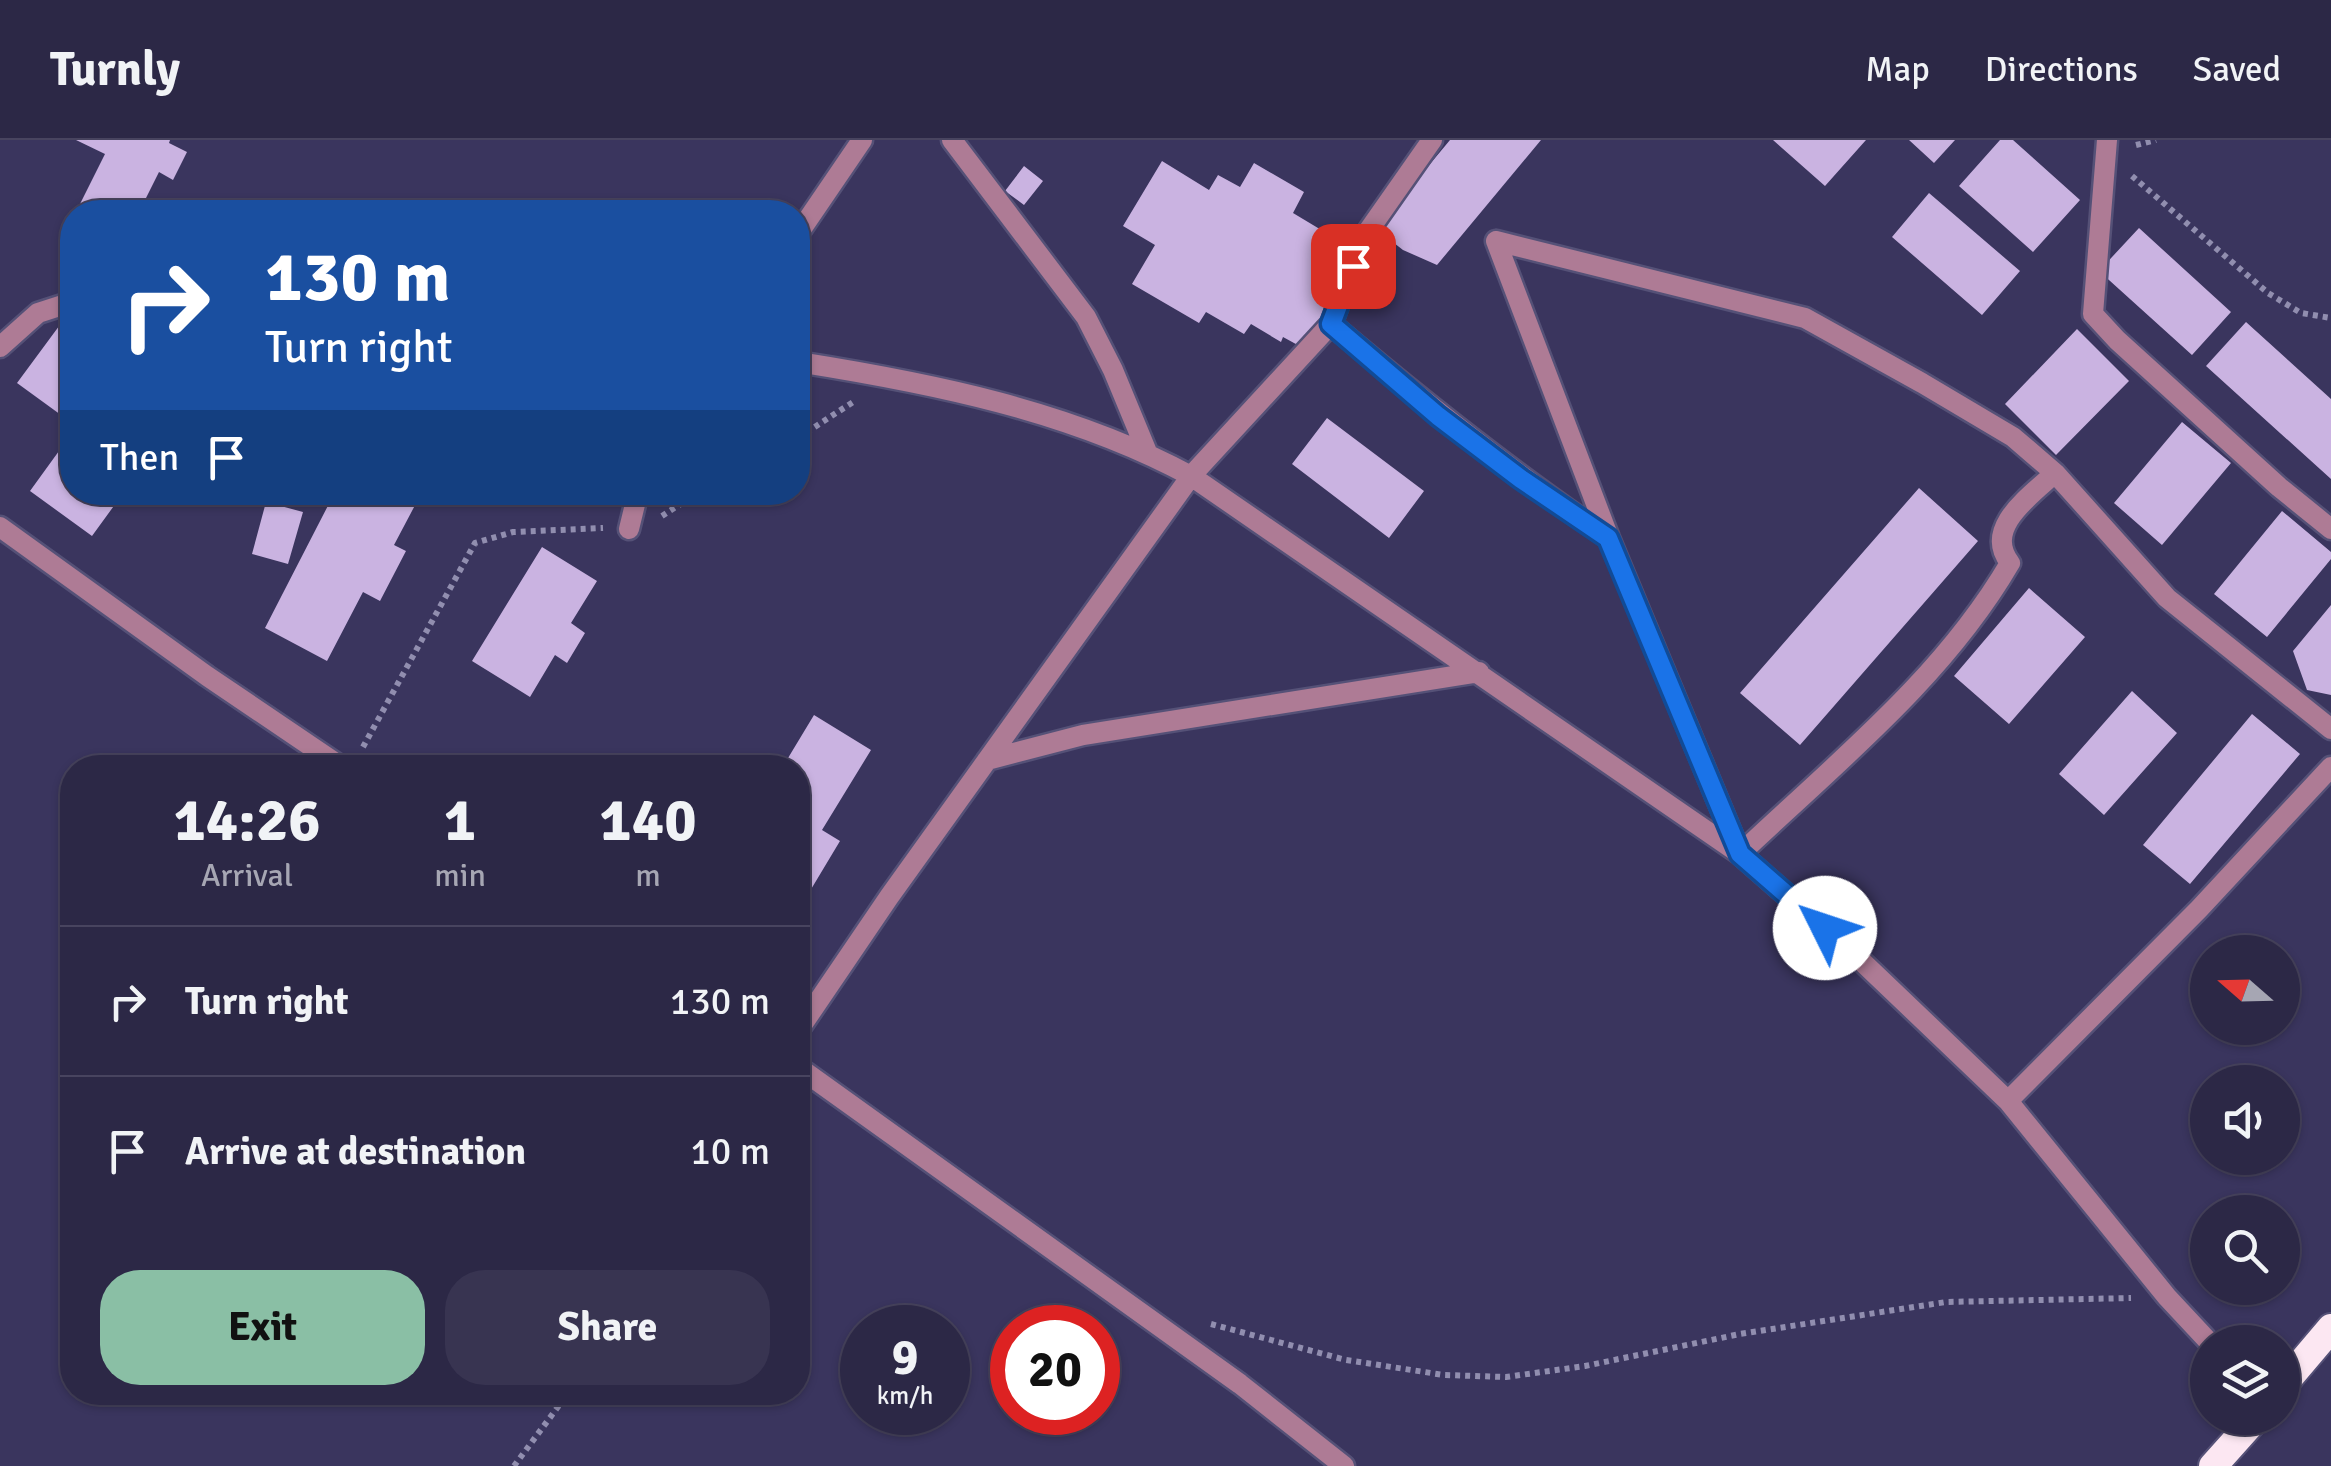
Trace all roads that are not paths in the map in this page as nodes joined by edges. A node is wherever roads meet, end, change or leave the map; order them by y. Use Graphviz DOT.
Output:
graph roads {
  1 [pos="862,140"];
  2 [pos="952,140"];
  3 [pos="1432,140"];
  4 [pos="2085,140"];
  5 [pos="2107,146"];
  6 [pos="810,216"];
  7 [pos="60,306"];
  8 [pos="1331,324"];
  9 [pos="0,347"];
  10 [pos="810,364"];
  11 [pos="1147,452"];
  12 [pos="2055,474"];
  13 [pos="1191,476"];
  14 [pos="635,505"];
  15 [pos="0,526"];
  16 [pos="629,529"];
  17 [pos="2331,529"];
  18 [pos="1608,538"];
  19 [pos="1479,672"];
  20 [pos="2331,728"];
  21 [pos="323,755"];
  22 [pos="987,760"];
  23 [pos="2331,767"];
  24 [pos="1740,854"];
  25 [pos="810,1013"];
  26 [pos="810,1076"];
  27 [pos="2008,1101"];
  28 [pos="2194,1325"];
  29 [pos="2331,1328"];
  30 [pos="2300,1365"];
  31 [pos="2241,1435"];
  32 [pos="1344,1466"];
  33 [pos="2214,1466"];
  1 -- 6 [label="street"];
  2 -- 11 [label="street"];
  3 -- 8 [label="street"];
  4 -- 5 [label="street"];
  5 -- 17 [label="street"];
  7 -- 9 [label="street"];
  8 -- 13 [label="street"];
  8 -- 18 [label="street"];
  10 -- 11 [label="street"];
  11 -- 13 [label="street"];
  12 -- 18 [label="street"];
  12 -- 20 [label="street"];
  12 -- 24 [label="street"];
  13 -- 19 [label="street"];
  13 -- 22 [label="street"];
  14 -- 16 [label="street"];
  15 -- 21 [label="street"];
  18 -- 24 [label="street"];
  19 -- 22 [label="street"];
  19 -- 24 [label="street"];
  22 -- 25 [label="street"];
  23 -- 27 [label="street"];
  24 -- 27 [label="street"];
  26 -- 32 [label="street"];
  27 -- 28 [label="street"];
  29 -- 30 [label="highway"];
  31 -- 33 [label="highway"];
}
